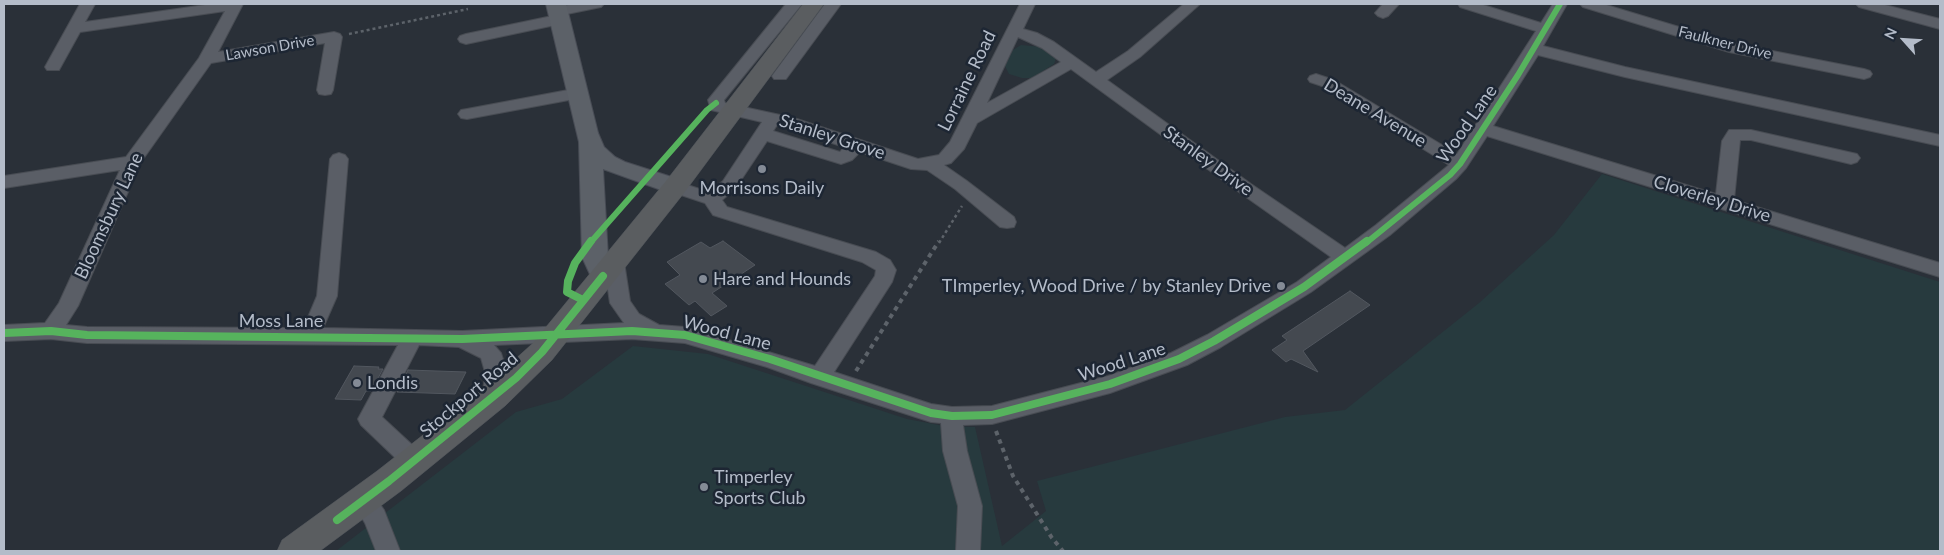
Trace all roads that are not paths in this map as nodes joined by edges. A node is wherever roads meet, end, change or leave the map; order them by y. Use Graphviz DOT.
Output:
graph roads {
  1 [pos="87,4"];
  2 [pos="235,4"];
  3 [pos="596,4"];
  4 [pos="794,4"];
  5 [pos="814,4"];
  6 [pos="832,4"];
  7 [pos="1027,4"];
  8 [pos="1193,4"];
  9 [pos="1464,4"];
  10 [pos="1560,4"];
  11 [pos="1588,4"];
  12 [pos="1864,4"];
  13 [pos="558,11"];
  14 [pos="1940,24"];
  15 [pos="74,28"];
  16 [pos="1546,29"];
  17 [pos="1013,31"];
  18 [pos="466,39"];
  19 [pos="789,49"];
  20 [pos="1534,49"];
  21 [pos="206,59"];
  22 [pos="1072,62"];
  23 [pos="53,67"];
  24 [pos="767,71"];
  25 [pos="1864,74"];
  26 [pos="1316,78"];
  27 [pos="1096,80"];
  28 [pos="325,90"];
  29 [pos="578,93"];
  30 [pos="732,111"];
  31 [pos="468,114"];
  32 [pos="970,120"];
  33 [pos="768,126"];
  34 [pos="1484,129"];
  35 [pos="1940,140"];
  36 [pos="590,143"];
  37 [pos="1850,158"];
  38 [pos="132,162"];
  39 [pos="334,164"];
  40 [pos="930,164"];
  41 [pos="1460,164"];
  42 [pos="4,182"];
  43 [pos="675,187"];
  44 [pos="712,199"];
  45 [pos="1724,202"];
  46 [pos="1007,222"];
  47 [pos="1346,258"];
  48 [pos="609,269"];
  49 [pos="1940,270"];
  50 [pos="52,331"];
  51 [pos="654,332"];
  52 [pos="4,333"];
  53 [pos="557,334"];
  54 [pos="307,336"];
  55 [pos="413,337"];
  56 [pos="462,339"];
  57 [pos="819,377"];
  58 [pos="494,398"];
  59 [pos="954,416"];
  60 [pos="414,461"];
  61 [pos="363,500"];
  62 [pos="294,551"];
  63 [pos="388,551"];
  64 [pos="968,551"];
  1 -- 15 [label="street"];
  2 -- 15 [label="street"];
  2 -- 21 [label="street, Bloomsbury Lane"];
  3 -- 13 [label="street"];
  4 -- 24 [label="street"];
  5 -- 19 [label="highway, Stockport Road"];
  6 -- 19 [label="street"];
  7 -- 17 [label="street, Lorraine Road"];
  8 -- 27 [label="street"];
  9 -- 16 [label="street"];
  10 -- 16 [label="street, Wood Lane"];
  11 -- 25 [label="street, Faulkner Drive"];
  12 -- 14 [label="street"];
  13 -- 18 [label="street"];
  13 -- 29 [label="main road"];
  15 -- 23 [label="street"];
  16 -- 20 [label="street, Wood Lane"];
  17 -- 22 [label="street, Stanley Drive"];
  17 -- 32 [label="street, Lorraine Road"];
  19 -- 24 [label="highway, Stockport Road"];
  20 -- 34 [label="street, Wood Lane"];
  20 -- 35 [label="street"];
  21 -- 28 [label="street, Lawson Drive"];
  21 -- 38 [label="street, Bloomsbury Lane"];
  22 -- 27 [label="street, Stanley Drive"];
  22 -- 32 [label="street"];
  24 -- 30 [label="highway, Stockport Road"];
  26 -- 41 [label="street, Deane Avenue"];
  27 -- 47 [label="street, Stanley Drive"];
  29 -- 31 [label="street"];
  29 -- 36 [label="main road"];
  30 -- 33 [label="street, Stanley Grove"];
  30 -- 43 [label="highway, Stockport Road"];
  32 -- 40 [label="street, Lorraine Road"];
  33 -- 40 [label="street, Stanley Grove"];
  33 -- 44 [label="street"];
  34 -- 41 [label="street, Wood Lane"];
  34 -- 45 [label="street, Cloverley Drive"];
  36 -- 43 [label="main road"];
  36 -- 48 [label="main road"];
  37 -- 45 [label="street"];
  38 -- 42 [label="street"];
  38 -- 50 [label="street, Bloomsbury Lane"];
  39 -- 54 [label="street"];
  40 -- 46 [label="street"];
  41 -- 47 [label="street, Wood Lane"];
  43 -- 44 [label="street"];
  43 -- 48 [label="highway, Stockport Road"];
  44 -- 57 [label="street"];
  45 -- 49 [label="street, Cloverley Drive"];
  47 -- 59 [label="street, Wood Lane"];
  48 -- 51 [label="street, Wood Lane"];
  48 -- 53 [label="highway, Stockport Road"];
  50 -- 52 [label="street, Moss Lane"];
  50 -- 54 [label="street, Moss Lane"];
  51 -- 53 [label="street, Wood Lane"];
  51 -- 57 [label="street, Wood Lane"];
  53 -- 56 [label="street, Moss Lane"];
  53 -- 58 [label="highway, Stockport Road"];
  54 -- 55 [label="street, Moss Lane"];
  55 -- 56 [label="street, Moss Lane"];
  55 -- 60 [label="street"];
  56 -- 58 [label="street"];
  57 -- 59 [label="street, Wood Lane"];
  58 -- 60 [label="highway, Stockport Road"];
  59 -- 64 [label="street"];
  60 -- 61 [label="highway, Stockport Road"];
  61 -- 62 [label="highway, Stockport Road"];
  61 -- 63 [label="street"];
}
